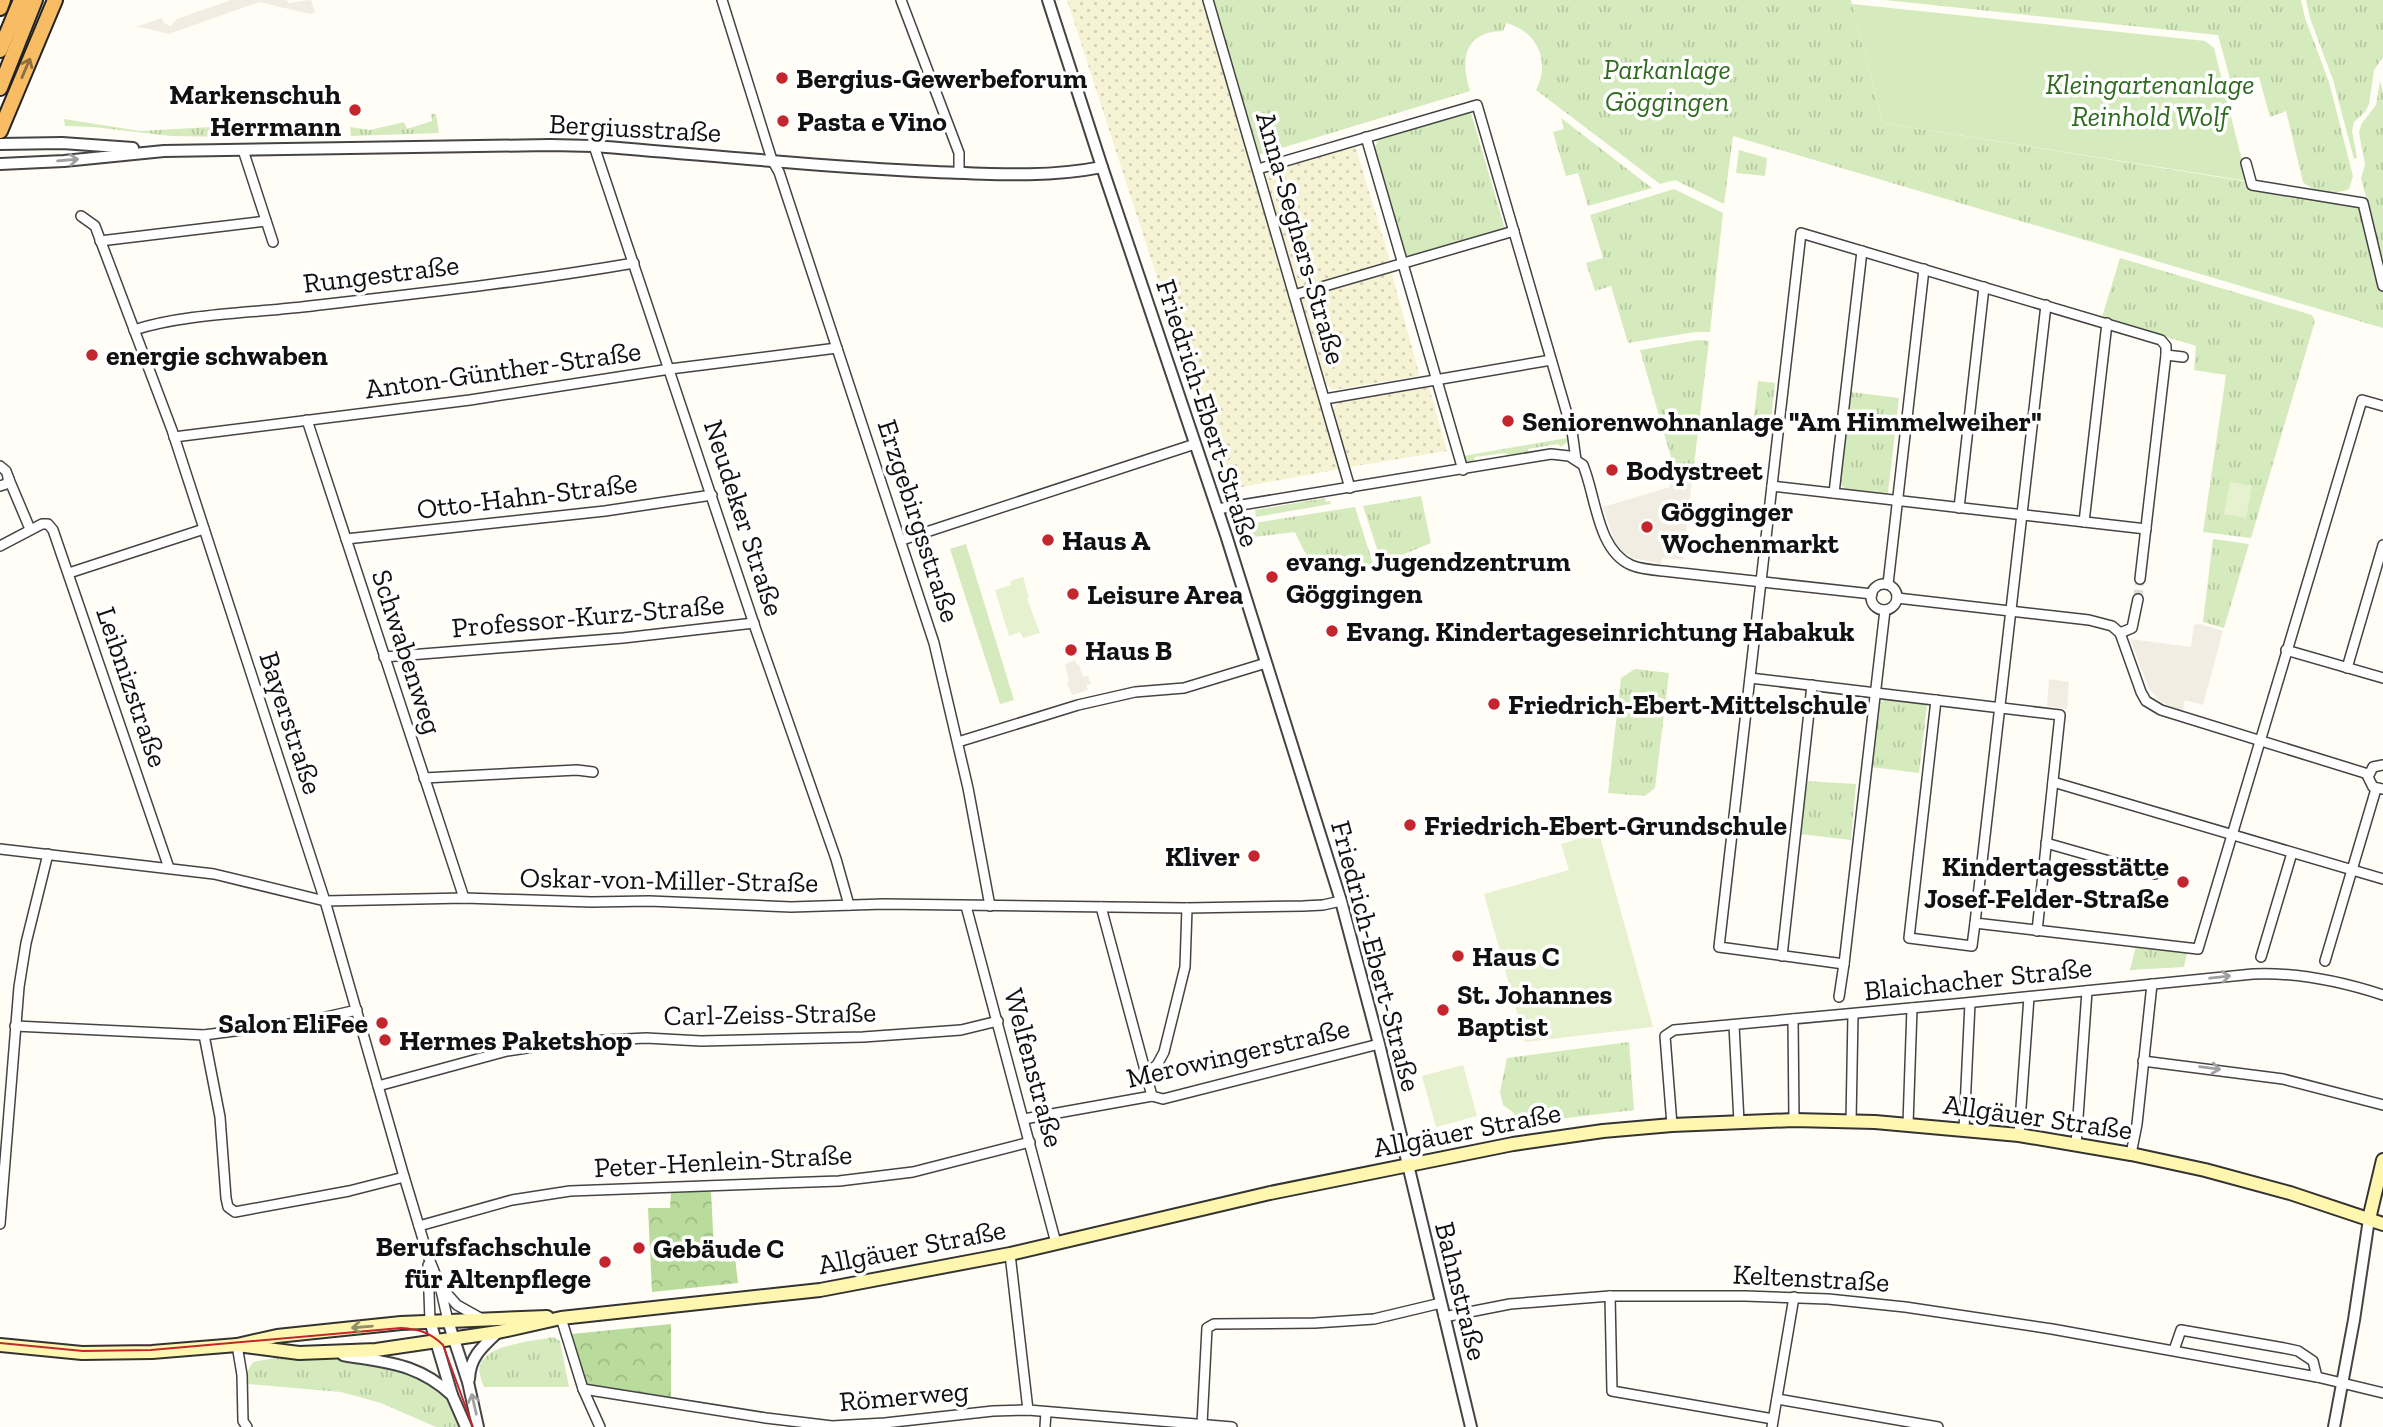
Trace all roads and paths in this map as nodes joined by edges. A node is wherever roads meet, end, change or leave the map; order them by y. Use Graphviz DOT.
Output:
graph roads {
  1 [pos="3,0"];
  2 [pos="21,0"];
  3 [pos="35,0"];
  4 [pos="55,0"];
  5 [pos="722,0"];
  6 [pos="901,0"];
  7 [pos="1048,0"];
  8 [pos="1208,0"];
  9 [pos="0,8"];
  10 [pos="0,50"];
  11 [pos="0,88"];
  12 [pos="0,131"];
  13 [pos="1366,138"];
  14 [pos="0,144"];
  15 [pos="594,146"];
  16 [pos="164,150"];
  17 [pos="243,150"];
  18 [pos="772,160"];
  19 [pos="2246,163"];
  20 [pos="0,164"];
  21 [pos="1101,167"];
  22 [pos="1258,169"];
  23 [pos="959,173"];
  24 [pos="81,216"];
  25 [pos="266,221"];
  26 [pos="1514,231"];
  27 [pos="100,241"];
  28 [pos="273,242"];
  29 [pos="1862,251"];
  30 [pos="634,264"];
  31 [pos="1402,264"];
  32 [pos="1924,269"];
  33 [pos="2383,286"];
  34 [pos="1984,287"];
  35 [pos="1294,295"];
  36 [pos="2046,305"];
  37 [pos="2107,323"];
  38 [pos="134,330"];
  39 [pos="837,348"];
  40 [pos="2166,355"];
  41 [pos="2183,357"];
  42 [pos="1551,360"];
  43 [pos="670,369"];
  44 [pos="1436,380"];
  45 [pos="1325,399"];
  46 [pos="2383,406"];
  47 [pos="307,421"];
  48 [pos="174,437"];
  49 [pos="1195,444"];
  50 [pos="1576,460"];
  51 [pos="0,466"];
  52 [pos="1463,470"];
  53 [pos="8,477"];
  54 [pos="1772,486"];
  55 [pos="0,487"];
  56 [pos="1350,488"];
  57 [pos="1834,493"];
  58 [pos="712,495"];
  59 [pos="15,496"];
  60 [pos="1897,500"];
  61 [pos="1959,508"];
  62 [pos="1217,509"];
  63 [pos="2022,515"];
  64 [pos="2084,522"];
  65 [pos="30,529"];
  66 [pos="204,529"];
  67 [pos="2146,529"];
  68 [pos="346,539"];
  69 [pos="902,540"];
  70 [pos="2383,545"];
  71 [pos="0,546"];
  72 [pos="69,573"];
  73 [pos="2140,579"];
  74 [pos="1761,582"];
  75 [pos="1888,584"];
  76 [pos="1872,594"];
  77 [pos="1898,598"];
  78 [pos="2138,599"];
  79 [pos="1885,610"];
  80 [pos="2011,611"];
  81 [pos="754,623"];
  82 [pos="2120,633"];
  83 [pos="2286,650"];
  84 [pos="384,657"];
  85 [pos="1266,663"];
  86 [pos="2347,668"];
  87 [pos="1750,678"];
  88 [pos="2383,678"];
  89 [pos="1812,685"];
  90 [pos="1875,692"];
  91 [pos="1936,700"];
  92 [pos="1999,708"];
  93 [pos="958,742"];
  94 [pos="2259,742"];
  95 [pos="2383,765"];
  96 [pos="593,772"];
  97 [pos="2368,774"];
  98 [pos="424,778"];
  99 [pos="2053,782"];
  100 [pos="2380,789"];
  101 [pos="2232,836"];
  102 [pos="2046,843"];
  103 [pos="0,849"];
  104 [pos="2292,853"];
  105 [pos="48,854"];
  106 [pos="169,868"];
  107 [pos="2352,871"];
  108 [pos="2155,874"];
  109 [pos="2383,879"];
  110 [pos="464,898"];
  111 [pos="325,901"];
  112 [pos="1341,901"];
  113 [pos="849,905"];
  114 [pos="966,906"];
  115 [pos="990,906"];
  116 [pos="1101,907"];
  117 [pos="1187,908"];
  118 [pos="1975,923"];
  119 [pos="2037,931"];
  120 [pos="1782,956"];
  121 [pos="2261,957"];
  122 [pos="2325,961"];
  123 [pos="1844,964"];
  124 [pos="2152,984"];
  125 [pos="2087,991"];
  126 [pos="2383,995"];
  127 [pos="1839,997"];
  128 [pos="2029,997"];
  129 [pos="1970,1003"];
  130 [pos="1912,1008"];
  131 [pos="357,1010"];
  132 [pos="1853,1014"];
  133 [pos="1793,1019"];
  134 [pos="998,1021"];
  135 [pos="1734,1025"];
  136 [pos="15,1026"];
  137 [pos="204,1035"];
  138 [pos="1379,1044"];
  139 [pos="2143,1061"];
  140 [pos="1146,1073"];
  141 [pos="378,1086"];
  142 [pos="1152,1096"];
  143 [pos="2383,1105"];
  144 [pos="1024,1119"];
  145 [pos="1794,1120"];
  146 [pos="1739,1122"];
  147 [pos="1851,1122"];
  148 [pos="1908,1124"];
  149 [pos="1672,1125"];
  150 [pos="1964,1129"];
  151 [pos="2020,1135"];
  152 [pos="1030,1142"];
  153 [pos="2076,1145"];
  154 [pos="2131,1154"];
  155 [pos="2383,1160"];
  156 [pos="1408,1166"];
  157 [pos="404,1177"];
  158 [pos="2369,1219"];
  159 [pos="0,1224"];
  160 [pos="2383,1224"];
  161 [pos="419,1226"];
  162 [pos="1056,1243"];
  163 [pos="1010,1254"];
  164 [pos="428,1256"];
  165 [pos="440,1286"];
  166 [pos="1610,1296"];
  167 [pos="1794,1297"];
  168 [pos="1441,1303"];
  169 [pos="1444,1317"];
  170 [pos="561,1318"];
  171 [pos="484,1320"];
  172 [pos="430,1321"];
  173 [pos="448,1321"];
  174 [pos="498,1332"];
  175 [pos="454,1338"];
  176 [pos="436,1340"];
  177 [pos="0,1345"];
  178 [pos="237,1345"];
  179 [pos="2174,1350"];
  180 [pos="330,1353"];
  181 [pos="2317,1377"];
  182 [pos="468,1381"];
  183 [pos="2344,1382"];
  184 [pos="583,1389"];
  185 [pos="2383,1393"];
  186 [pos="452,1395"];
  187 [pos="1777,1399"];
  188 [pos="1028,1410"];
  189 [pos="1046,1412"];
  190 [pos="1772,1423"];
  191 [pos="1202,1424"];
  192 [pos="247,1427"];
  193 [pos="466,1427"];
  194 [pos="478,1427"];
  195 [pos="600,1427"];
  196 [pos="1045,1427"];
  197 [pos="1232,1427"];
  198 [pos="1471,1427"];
  199 [pos="1938,1427"];
  200 [pos="2334,1427"];
  1 -- 9 [label="highway"];
  2 -- 10 [label="highway"];
  3 -- 11 [label="highway"];
  12 -- 4 [label="highway, one-way"];
  5 -- 18 [label="street, Erzgebirgsstraße"];
  6 -- 23 [label="street"];
  7 -- 21 [label="street, Friedrich-Ebert-Straße"];
  8 -- 22 [label="street, Anna-Seghers-Straße"];
  13 -- 22 [label="street"];
  13 -- 26 [label="street"];
  13 -- 31 [label="street"];
  14 -- 16 [label="street, Bergiusstraße"];
  15 -- 17 [label="street, Bergiusstraße"];
  15 -- 18 [label="street, Bergiusstraße"];
  15 -- 30 [label="street, Neudeker Straße"];
  16 -- 17 [label="street, Bergiusstraße"];
  20 -- 16 [label="street, Bergiusstraße, one-way"];
  17 -- 25 [label="street"];
  18 -- 23 [label="street, Bergiusstraße"];
  18 -- 39 [label="street, Erzgebirgsstraße"];
  19 -- 33 [label="street"];
  21 -- 23 [label="street, Bergiusstraße"];
  21 -- 49 [label="street, Friedrich-Ebert-Straße"];
  22 -- 35 [label="street, Anna-Seghers-Straße"];
  24 -- 27 [label="street, Bayerstraße"];
  25 -- 27 [label="street"];
  25 -- 28 [label="street"];
  26 -- 31 [label="street"];
  26 -- 42 [label="street"];
  27 -- 38 [label="street, Bayerstraße"];
  29 -- 32 [label="street"];
  29 -- 54 [label="street"];
  29 -- 57 [label="street"];
  30 -- 38 [label="street, Rungestraße"];
  30 -- 43 [label="street, Neudeker Straße"];
  31 -- 35 [label="street"];
  31 -- 44 [label="street"];
  32 -- 34 [label="street"];
  32 -- 60 [label="street"];
  34 -- 36 [label="street"];
  34 -- 61 [label="street"];
  35 -- 45 [label="street, Anna-Seghers-Straße"];
  36 -- 37 [label="street"];
  36 -- 63 [label="street"];
  37 -- 40 [label="street"];
  37 -- 64 [label="street"];
  38 -- 48 [label="street, Bayerstraße"];
  39 -- 43 [label="street, Anton-Günther-Straße"];
  39 -- 69 [label="street, Erzgebirgsstraße"];
  40 -- 41 [label="street"];
  40 -- 67 [label="street"];
  42 -- 44 [label="street"];
  42 -- 50 [label="street"];
  43 -- 47 [label="street, Anton-Günther-Straße"];
  43 -- 58 [label="street, Neudeker Straße"];
  44 -- 45 [label="street"];
  44 -- 52 [label="street"];
  45 -- 56 [label="street, Anna-Seghers-Straße"];
  46 -- 83 [label="street"];
  47 -- 48 [label="street, Anton-Günther-Straße"];
  47 -- 68 [label="street, Schwabenweg"];
  48 -- 66 [label="street, Bayerstraße"];
  49 -- 62 [label="street, Friedrich-Ebert-Straße"];
  49 -- 69 [label="street"];
  50 -- 52 [label="street"];
  50 -- 74 [label="street"];
  51 -- 53 [label="street"];
  52 -- 56 [label="street"];
  53 -- 55 [label="street"];
  53 -- 59 [label="street"];
  54 -- 57 [label="street"];
  54 -- 74 [label="street"];
  55 -- 59 [label="street"];
  56 -- 62 [label="street"];
  57 -- 60 [label="street"];
  58 -- 68 [label="street, Otto-Hahn-Straße"];
  58 -- 81 [label="street, Neudeker Straße"];
  59 -- 65 [label="street"];
  60 -- 61 [label="street"];
  60 -- 75 [label="street"];
  61 -- 63 [label="street"];
  62 -- 85 [label="street, Friedrich-Ebert-Straße"];
  63 -- 64 [label="street"];
  63 -- 80 [label="street"];
  64 -- 67 [label="street"];
  65 -- 71 [label="street"];
  65 -- 72 [label="street, Leibnizstraße"];
  66 -- 72 [label="street"];
  66 -- 111 [label="street, Bayerstraße"];
  67 -- 73 [label="street"];
  68 -- 84 [label="street, Schwabenweg"];
  69 -- 93 [label="street, Erzgebirgsstraße"];
  70 -- 86 [label="street"];
  72 -- 106 [label="street, Leibnizstraße"];
  74 -- 76 [label="street"];
  74 -- 87 [label="street"];
  75 -- 76 [label="street"];
  75 -- 77 [label="street"];
  76 -- 79 [label="street"];
  77 -- 79 [label="street"];
  77 -- 80 [label="street"];
  78 -- 82 [label="street"];
  79 -- 90 [label="street"];
  80 -- 82 [label="street"];
  80 -- 92 [label="street"];
  81 -- 84 [label="street, Professor-Kurz-Straße"];
  81 -- 113 [label="street, Neudeker Straße"];
  82 -- 94 [label="street"];
  83 -- 86 [label="street"];
  83 -- 94 [label="street"];
  84 -- 98 [label="street, Schwabenweg"];
  85 -- 93 [label="street"];
  85 -- 112 [label="street, Friedrich-Ebert-Straße"];
  86 -- 88 [label="street"];
  87 -- 89 [label="street"];
  87 -- 120 [label="street"];
  89 -- 90 [label="street"];
  89 -- 120 [label="street"];
  90 -- 91 [label="street"];
  90 -- 123 [label="street"];
  91 -- 92 [label="street"];
  91 -- 118 [label="street"];
  92 -- 99 [label="street"];
  92 -- 118 [label="street"];
  93 -- 115 [label="street, Erzgebirgsstraße"];
  94 -- 97 [label="street"];
  94 -- 101 [label="street"];
  95 -- 97 [label="street"];
  96 -- 98 [label="street"];
  97 -- 100 [label="street"];
  98 -- 110 [label="street, Schwabenweg"];
  99 -- 101 [label="street"];
  99 -- 102 [label="street"];
  100 -- 107 [label="street"];
  101 -- 104 [label="street"];
  101 -- 119 [label="street"];
  102 -- 108 [label="street"];
  102 -- 119 [label="street"];
  103 -- 105 [label="street, Oskar-von-Miller-Straße"];
  104 -- 107 [label="street"];
  104 -- 121 [label="street"];
  105 -- 106 [label="street, Oskar-von-Miller-Straße"];
  105 -- 136 [label="street"];
  106 -- 111 [label="street, Oskar-von-Miller-Straße"];
  107 -- 109 [label="street"];
  107 -- 122 [label="street"];
  110 -- 111 [label="street, Oskar-von-Miller-Straße"];
  110 -- 113 [label="street, Oskar-von-Miller-Straße"];
  111 -- 131 [label="street, Bayerstraße"];
  112 -- 117 [label="street, Oskar-von-Miller-Straße"];
  112 -- 138 [label="street, Friedrich-Ebert-Straße"];
  113 -- 114 [label="street, Oskar-von-Miller-Straße"];
  114 -- 115 [label="street, Oskar-von-Miller-Straße"];
  114 -- 134 [label="street, Welfenstraße"];
  115 -- 116 [label="street, Oskar-von-Miller-Straße"];
  116 -- 117 [label="street, Oskar-von-Miller-Straße"];
  116 -- 140 [label="street"];
  117 -- 140 [label="street"];
  118 -- 119 [label="street"];
  120 -- 123 [label="street"];
  123 -- 127 [label="street"];
  124 -- 125 [label="street, Blaichacher Straße"];
  124 -- 126 [label="street, Blaichacher Straße, one-way"];
  124 -- 139 [label="street"];
  125 -- 128 [label="street, Blaichacher Straße"];
  125 -- 153 [label="street"];
  128 -- 129 [label="street, Blaichacher Straße"];
  128 -- 151 [label="street"];
  129 -- 130 [label="street, Blaichacher Straße"];
  129 -- 150 [label="street"];
  130 -- 132 [label="street, Blaichacher Straße"];
  130 -- 148 [label="street"];
  131 -- 137 [label="street"];
  131 -- 141 [label="street, Bayerstraße"];
  132 -- 133 [label="street, Blaichacher Straße"];
  132 -- 147 [label="street"];
  133 -- 135 [label="street, Blaichacher Straße"];
  133 -- 145 [label="street"];
  134 -- 141 [label="street, Carl-Zeiss-Straße"];
  134 -- 144 [label="street, Welfenstraße"];
  135 -- 146 [label="street"];
  135 -- 149 [label="street, Blaichacher Straße"];
  136 -- 137 [label="street"];
  136 -- 159 [label="street"];
  137 -- 157 [label="street"];
  138 -- 142 [label="street, Merowingerstraße"];
  138 -- 156 [label="street, Friedrich-Ebert-Straße"];
  139 -- 143 [label="street, one-way"];
  139 -- 154 [label="street"];
  140 -- 142 [label="street"];
  141 -- 157 [label="street, Bayerstraße"];
  142 -- 144 [label="street, Merowingerstraße"];
  144 -- 152 [label="street, Welfenstraße"];
  145 -- 146 [label="main road, Allgäuer Straße"];
  145 -- 147 [label="main road, Allgäuer Straße"];
  146 -- 149 [label="main road, Allgäuer Straße"];
  147 -- 148 [label="main road, Allgäuer Straße"];
  148 -- 150 [label="main road, Allgäuer Straße"];
  149 -- 156 [label="main road, Allgäuer Straße"];
  150 -- 151 [label="main road, Allgäuer Straße"];
  151 -- 153 [label="main road, Allgäuer Straße"];
  152 -- 161 [label="street, Peter-Henlein-Straße"];
  152 -- 162 [label="street, Welfenstraße"];
  153 -- 154 [label="main road, Allgäuer Straße"];
  154 -- 158 [label="main road, Allgäuer Straße"];
  155 -- 158 [label="main road"];
  156 -- 162 [label="main road, Allgäuer Straße"];
  156 -- 168 [label="street, Bahnstraße"];
  157 -- 161 [label="street, Bayerstraße"];
  158 -- 160 [label="main road, Allgäuer Straße"];
  158 -- 183 [label="street"];
  161 -- 164 [label="street, Bayerstraße"];
  162 -- 163 [label="main road, Allgäuer Straße"];
  163 -- 170 [label="main road, Allgäuer Straße"];
  163 -- 188 [label="street"];
  164 -- 165 [label="street, Bayerstraße"];
  164 -- 172 [label="street, Bayerstraße"];
  165 -- 171 [label="street, Bayerstraße"];
  165 -- 173 [label="street, Bayerstraße"];
  166 -- 167 [label="street, Keltenstraße"];
  166 -- 169 [label="street, Keltenstraße"];
  166 -- 190 [label="street"];
  167 -- 179 [label="street, Keltenstraße"];
  167 -- 187 [label="street"];
  168 -- 169 [label="street, Bahnstraße"];
  168 -- 191 [label="street"];
  169 -- 198 [label="street, Bahnstraße"];
  170 -- 171 [label="main road, Allgäuer Straße"];
  170 -- 174 [label="main road, Allgäuer Straße"];
  170 -- 184 [label="street"];
  171 -- 173 [label="main road, Allgäuer Straße"];
  172 -- 173 [label="main road, Allgäuer Straße"];
  172 -- 176 [label="street"];
  172 -- 178 [label="main road, Allgäuer Straße, one-way"];
  173 -- 175 [label="street"];
  174 -- 175 [label="main road, Allgäuer Straße"];
  174 -- 182 [label="street"];
  175 -- 176 [label="main road, Allgäuer Straße"];
  175 -- 182 [label="street"];
  176 -- 180 [label="main road, Allgäuer Straße"];
  176 -- 186 [label="street"];
  177 -- 178 [label="main road"];
  178 -- 180 [label="main road, Allgäuer Straße"];
  178 -- 192 [label="street"];
  179 -- 181 [label="street, Keltenstraße"];
  179 -- 181 [label="street"];
  180 -- 186 [label="street"];
  181 -- 183 [label="street, Keltenstraße"];
  194 -- 182 [label="street, one-way"];
  183 -- 185 [label="street, Keltenstraße"];
  183 -- 200 [label="street"];
  184 -- 188 [label="street, Römerweg"];
  184 -- 195 [label="street"];
  186 -- 193 [label="street"];
  187 -- 190 [label="street"];
  187 -- 199 [label="street"];
  188 -- 189 [label="street, Römerweg"];
  189 -- 191 [label="street, Römerweg"];
  189 -- 196 [label="street"];
  191 -- 197 [label="street, Römerweg"];
}
